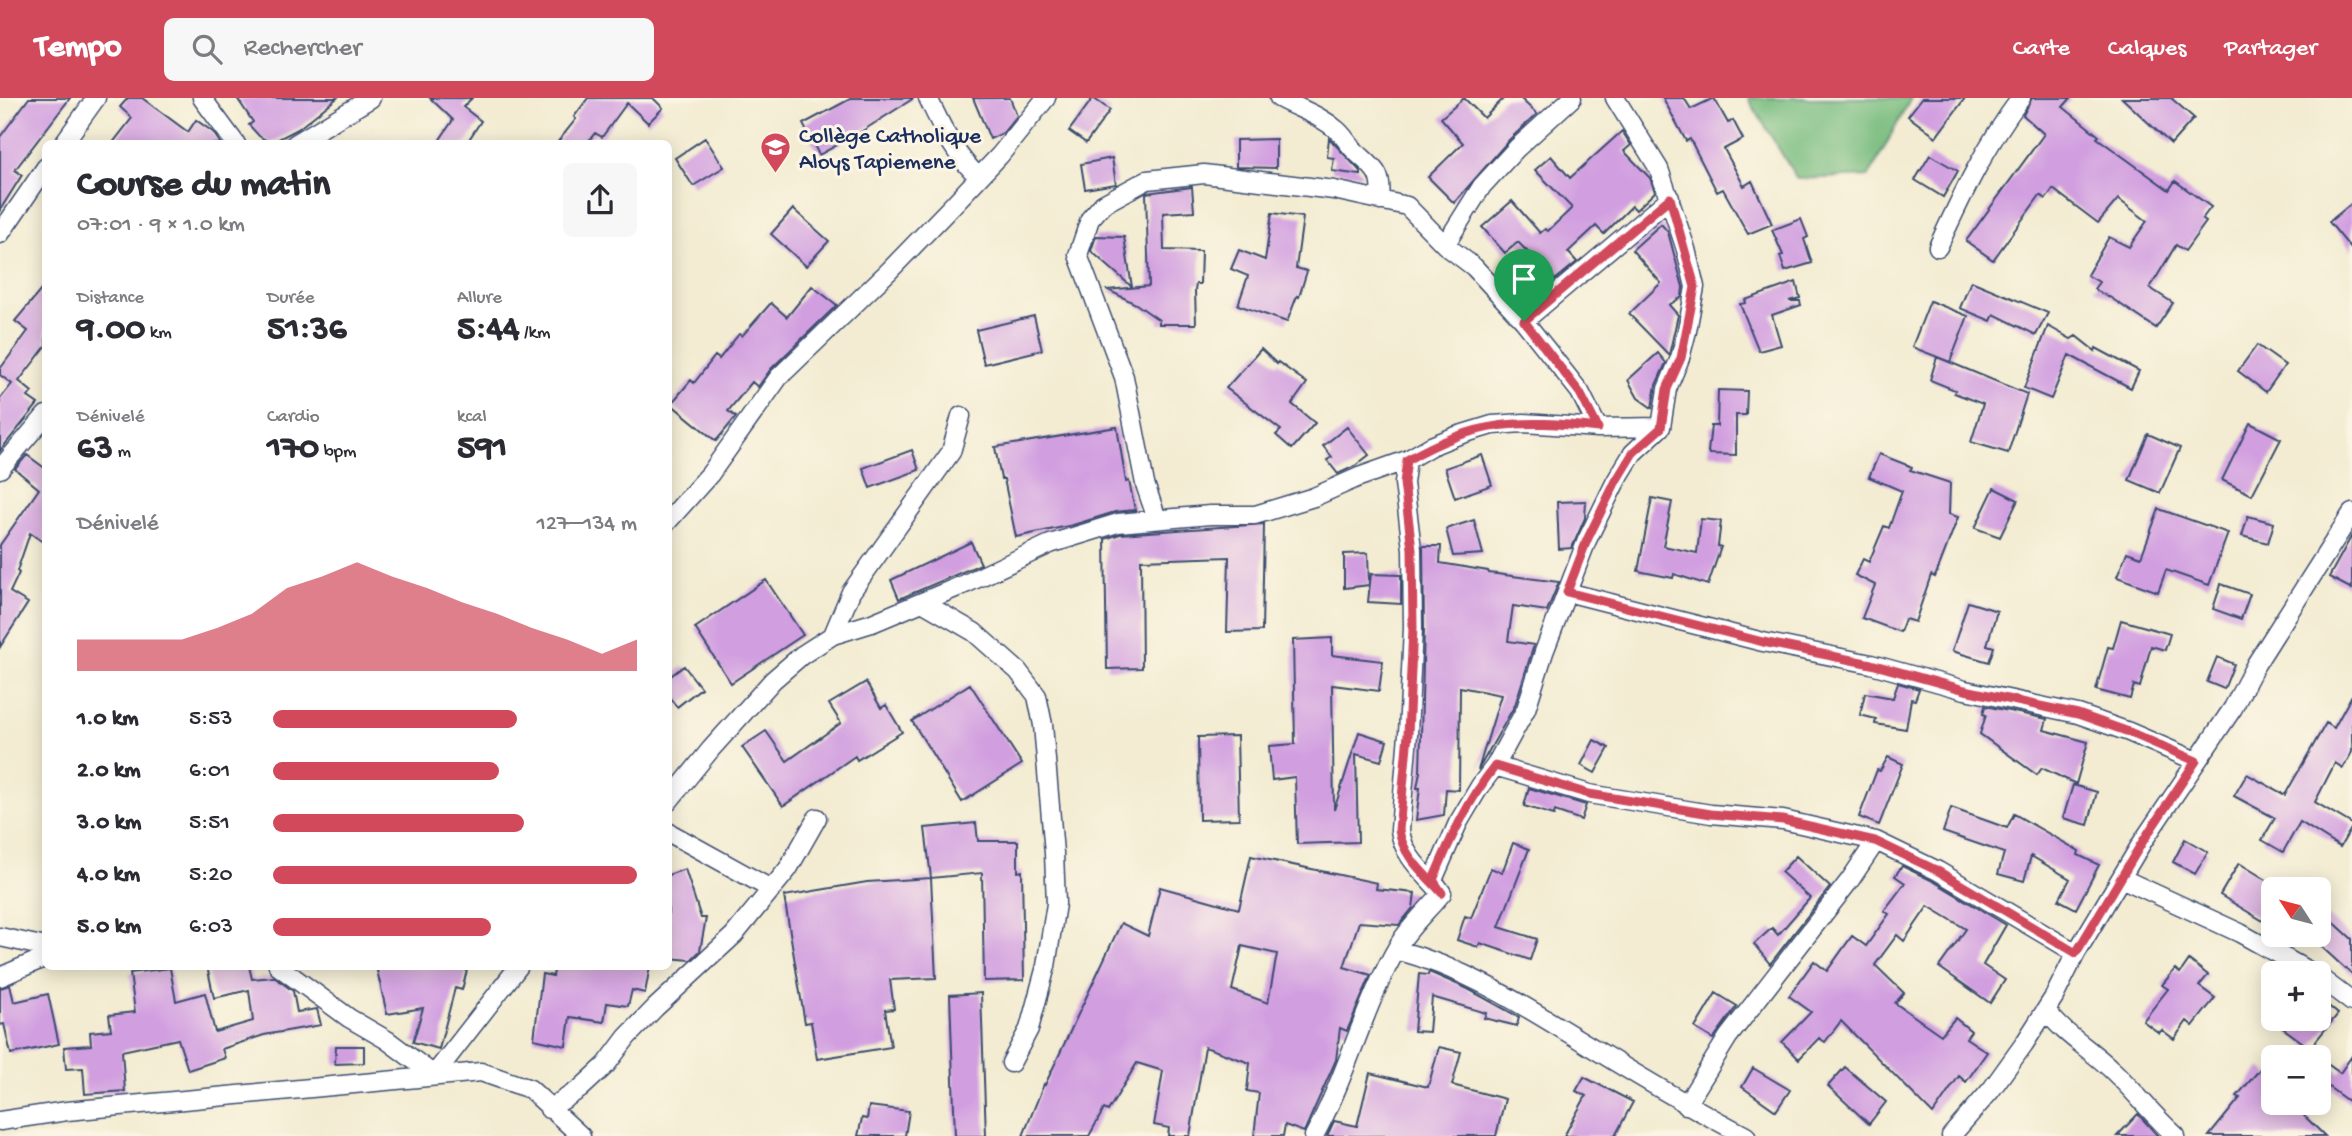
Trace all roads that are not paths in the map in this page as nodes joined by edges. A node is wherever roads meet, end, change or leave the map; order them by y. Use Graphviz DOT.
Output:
graph roads {
  1 [pos="96,98"];
  2 [pos="202,98"];
  3 [pos="371,98"];
  4 [pos="928,98"];
  5 [pos="1046,98"];
  6 [pos="1279,98"];
  7 [pos="1572,98"];
  8 [pos="1615,98"];
  9 [pos="2021,98"];
  10 [pos="66,140"];
  11 [pos="233,140"];
  12 [pos="302,140"];
  13 [pos="42,173"];
  14 [pos="979,177"];
  15 [pos="1670,198"];
  16 [pos="1380,201"];
  17 [pos="0,234"];
  18 [pos="1444,245"];
  19 [pos="1938,247"];
  20 [pos="1524,321"];
  21 [pos="961,416"];
  22 [pos="42,420"];
  23 [pos="1598,428"];
  24 [pos="1661,428"];
  25 [pos="1407,460"];
  26 [pos="0,469"];
  27 [pos="2352,513"];
  28 [pos="672,517"];
  29 [pos="1157,519"];
  30 [pos="1567,592"];
  31 [pos="922,602"];
  32 [pos="832,635"];
  33 [pos="2196,761"];
  34 [pos="1495,766"];
  35 [pos="672,797"];
  36 [pos="817,818"];
  37 [pos="672,834"];
  38 [pos="1875,841"];
  39 [pos="2121,878"];
  40 [pos="771,889"];
  41 [pos="1442,893"];
  42 [pos="0,937"];
  43 [pos="42,946"];
  44 [pos="1397,950"];
  45 [pos="2076,953"];
  46 [pos="42,959"];
  47 [pos="2290,961"];
  48 [pos="283,970"];
  49 [pos="516,970"];
  50 [pos="0,977"];
  51 [pos="2331,986"];
  52 [pos="2352,1002"];
  53 [pos="2046,1010"];
  54 [pos="1011,1063"];
  55 [pos="434,1075"];
  56 [pos="1686,1105"];
  57 [pos="549,1109"];
  58 [pos="0,1121"];
  59 [pos="581,1136"];
  60 [pos="1314,1136"];
  61 [pos="1746,1136"];
  62 [pos="1951,1136"];
  63 [pos="2176,1136"];
  1 -- 10 [label="street"];
  2 -- 11 [label="street"];
  3 -- 12 [label="street"];
  4 -- 14 [label="street"];
  5 -- 14 [label="street"];
  6 -- 16 [label="street"];
  7 -- 18 [label="street"];
  8 -- 15 [label="street"];
  9 -- 19 [label="street"];
  13 -- 17 [label="street"];
  14 -- 28 [label="street"];
  15 -- 20 [label="street"];
  15 -- 24 [label="street"];
  16 -- 18 [label="street"];
  16 -- 29 [label="street"];
  18 -- 20 [label="street"];
  20 -- 23 [label="street"];
  21 -- 32 [label="street"];
  22 -- 26 [label="street"];
  23 -- 24 [label="street"];
  23 -- 25 [label="street"];
  24 -- 30 [label="street"];
  25 -- 29 [label="street"];
  25 -- 41 [label="street"];
  27 -- 33 [label="street"];
  29 -- 31 [label="street"];
  30 -- 33 [label="street"];
  30 -- 34 [label="street"];
  31 -- 32 [label="street"];
  31 -- 54 [label="street"];
  32 -- 35 [label="street"];
  33 -- 39 [label="street"];
  34 -- 38 [label="street"];
  34 -- 41 [label="street"];
  36 -- 40 [label="street"];
  37 -- 40 [label="street"];
  38 -- 45 [label="street"];
  38 -- 56 [label="street"];
  39 -- 45 [label="street"];
  39 -- 47 [label="street"];
  40 -- 57 [label="street"];
  41 -- 44 [label="street"];
  42 -- 43 [label="street"];
  44 -- 56 [label="street"];
  44 -- 60 [label="street"];
  45 -- 53 [label="street"];
  46 -- 50 [label="street"];
  48 -- 55 [label="street"];
  49 -- 55 [label="street"];
  51 -- 52 [label="street"];
  53 -- 62 [label="street"];
  53 -- 63 [label="street"];
  55 -- 57 [label="street"];
  55 -- 58 [label="street"];
  56 -- 61 [label="street"];
  57 -- 59 [label="street"];
}
